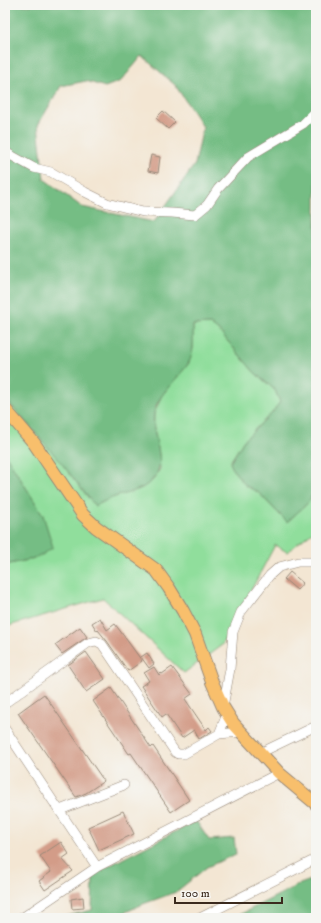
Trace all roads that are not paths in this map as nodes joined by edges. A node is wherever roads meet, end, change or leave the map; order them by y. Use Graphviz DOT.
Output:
graph roads {
  1 [pos="316,111"];
  2 [pos="5,152"];
  3 [pos="5,409"];
  4 [pos="316,562"];
  5 [pos="5,703"];
  6 [pos="225,710"];
  7 [pos="316,726"];
  8 [pos="5,729"];
  9 [pos="241,732"];
  10 [pos="219,734"];
  11 [pos="260,753"];
  12 [pos="279,773"];
  13 [pos="124,784"];
  14 [pos="316,804"];
  15 [pos="60,810"];
  16 [pos="316,859"];
  17 [pos="97,867"];
  18 [pos="22,918"];
  19 [pos="200,918"];
  1 -- 2 [label="lane"];
  3 -- 6 [label="main road"];
  4 -- 6 [label="lane"];
  5 -- 10 [label="lane"];
  6 -- 9 [label="main road"];
  6 -- 10 [label="lane"];
  7 -- 11 [label="lane"];
  8 -- 15 [label="lane"];
  9 -- 10 [label="lane"];
  9 -- 11 [label="main road"];
  11 -- 12 [label="main road"];
  12 -- 14 [label="main road"];
  12 -- 17 [label="lane"];
  13 -- 15 [label="lane"];
  15 -- 17 [label="lane"];
  16 -- 19 [label="lane"];
  17 -- 18 [label="lane"];
}
